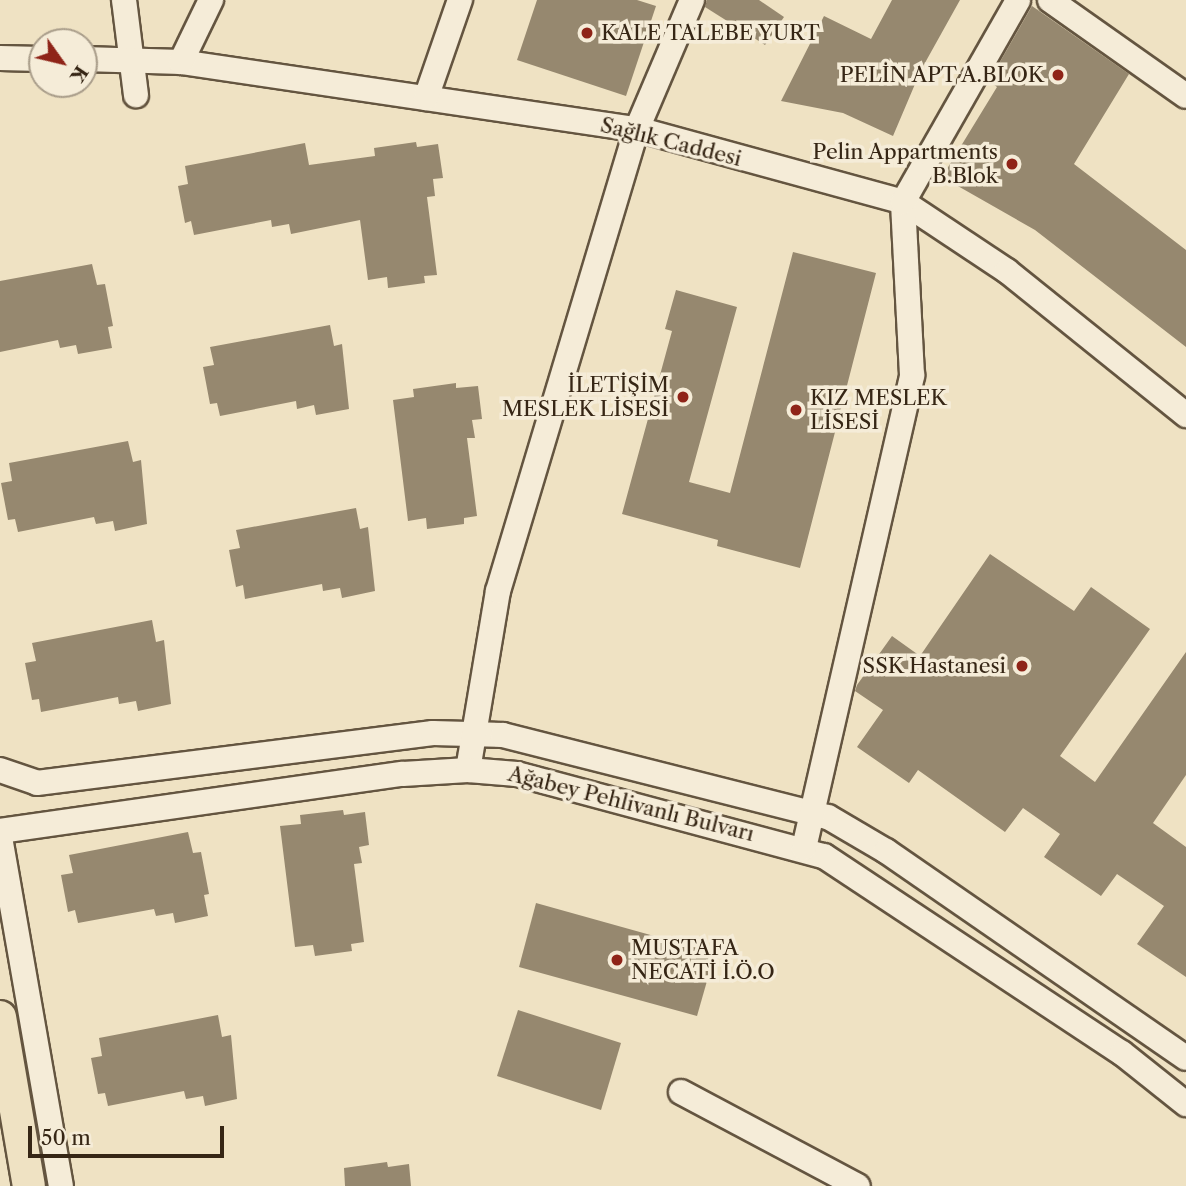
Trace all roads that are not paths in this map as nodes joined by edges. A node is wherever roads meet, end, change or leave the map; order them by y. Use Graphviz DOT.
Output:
graph roads {
  1 [pos="124,0"];
  2 [pos="211,0"];
  3 [pos="460,0"];
  4 [pos="1018,0"];
  5 [pos="1050,0"];
  6 [pos="688,2"];
  7 [pos="0,58"];
  8 [pos="28,59"];
  9 [pos="98,60"];
  10 [pos="131,60"];
  11 [pos="181,62"];
  12 [pos="136,95"];
  13 [pos="1186,96"];
  14 [pos="426,98"];
  15 [pos="637,130"];
  16 [pos="903,202"];
  17 [pos="1186,415"];
  18 [pos="474,733"];
  19 [pos="0,770"];
  20 [pos="468,770"];
  21 [pos="810,810"];
  22 [pos="0,831"];
  23 [pos="0,837"];
  24 [pos="804,848"];
  25 [pos="0,1017"];
  26 [pos="1186,1058"];
  27 [pos="681,1091"];
  28 [pos="1186,1104"];
  29 [pos="29,1186"];
  30 [pos="61,1186"];
  31 [pos="858,1186"];
  1 -- 10 [label="street"];
  2 -- 11 [label="street"];
  3 -- 14 [label="street"];
  4 -- 16 [label="street"];
  5 -- 13 [label="street"];
  6 -- 15 [label="street"];
  7 -- 8 [label="street"];
  9 -- 10 [label="street, Sağlık Caddesi"];
  10 -- 11 [label="street, Sağlık Caddesi"];
  10 -- 12 [label="street"];
  11 -- 14 [label="street, Sağlık Caddesi"];
  14 -- 15 [label="street, Sağlık Caddesi"];
  15 -- 16 [label="street, Sağlık Caddesi"];
  15 -- 18 [label="street"];
  16 -- 17 [label="street, Sağlık Caddesi"];
  16 -- 21 [label="street"];
  18 -- 19 [label="street, Ağabey Pehlivanlı Bulvarı"];
  18 -- 20 [label="street"];
  18 -- 21 [label="street, Ağabey Pehlivanlı Bulvarı"];
  20 -- 22 [label="street, Ağabey Pehlivanlı Bulvarı"];
  20 -- 24 [label="street, Ağabey Pehlivanlı Bulvarı"];
  21 -- 24 [label="street"];
  21 -- 26 [label="street, Ağabey Pehlivanlı Bulvarı"];
  23 -- 30 [label="street"];
  24 -- 28 [label="street, Ağabey Pehlivanlı Bulvarı"];
  25 -- 29 [label="main road"];
  27 -- 31 [label="street"];
}
